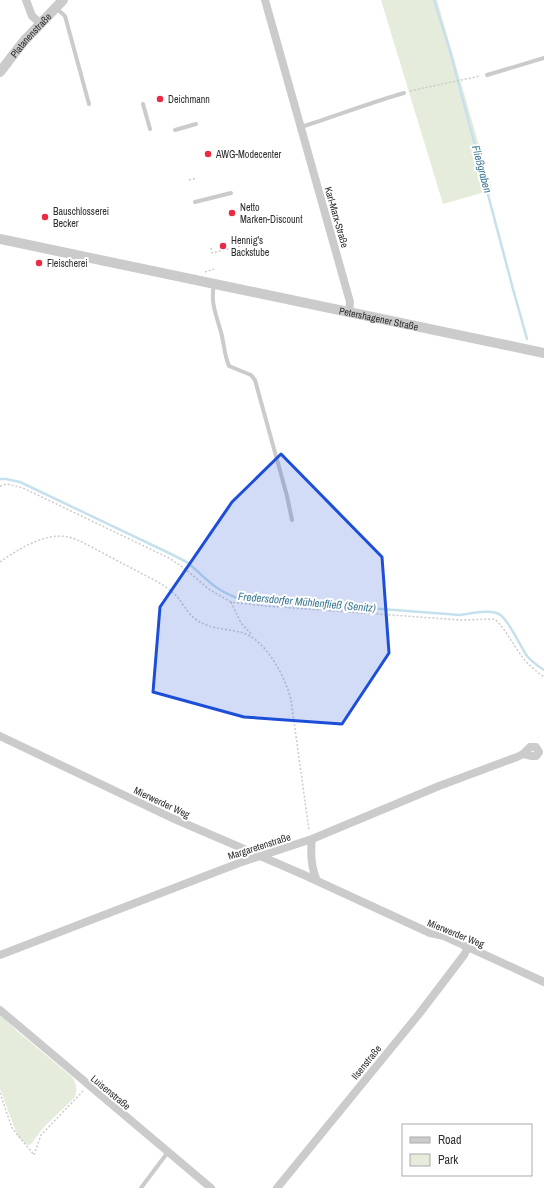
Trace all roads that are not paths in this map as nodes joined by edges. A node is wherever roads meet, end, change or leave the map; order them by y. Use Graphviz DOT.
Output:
graph roads {
  1 [pos="26,0"];
  2 [pos="265,0"];
  3 [pos="60,4"];
  4 [pos="40,23"];
  5 [pos="544,58"];
  6 [pos="0,72"];
  7 [pos="486,75"];
  8 [pos="404,93"];
  9 [pos="89,104"];
  10 [pos="143,104"];
  11 [pos="196,124"];
  12 [pos="301,127"];
  13 [pos="150,129"];
  14 [pos="175,130"];
  15 [pos="231,193"];
  16 [pos="195,202"];
  17 [pos="0,239"];
  18 [pos="214,284"];
  19 [pos="349,313"];
  20 [pos="544,353"];
  21 [pos="292,520"];
  22 [pos="0,736"];
  23 [pos="524,754"];
  24 [pos="312,839"];
  25 [pos="260,856"];
  26 [pos="317,881"];
  27 [pos="468,947"];
  28 [pos="0,955"];
  29 [pos="544,982"];
  30 [pos="0,1010"];
  31 [pos="168,1152"];
  32 [pos="141,1188"];
  33 [pos="210,1188"];
  34 [pos="277,1188"];
  1 -- 4 [label="street"];
  2 -- 12 [label="street, Karl-Marx-Straße"];
  3 -- 4 [label="street, Platanenstraße"];
  3 -- 9 [label="lane"];
  4 -- 6 [label="street, Platanenstraße"];
  5 -- 7 [label="lane"];
  8 -- 12 [label="lane"];
  10 -- 13 [label="lane"];
  11 -- 14 [label="lane"];
  12 -- 19 [label="street, Karl-Marx-Straße"];
  15 -- 16 [label="lane"];
  17 -- 18 [label="street, Petershagener Straße"];
  18 -- 19 [label="street, Petershagener Straße"];
  18 -- 21 [label="lane"];
  19 -- 20 [label="street, Petershagener Straße"];
  22 -- 25 [label="street, Mierwerder Weg"];
  23 -- 24 [label="street, Margaretenstraße"];
  24 -- 25 [label="street, Margaretenstraße"];
  24 -- 26 [label="street"];
  25 -- 26 [label="street, Mierwerder Weg"];
  25 -- 28 [label="street, Margaretenstraße"];
  26 -- 27 [label="street, Mierwerder Weg"];
  27 -- 29 [label="street, Mierwerder Weg"];
  27 -- 34 [label="street, Ilsenstraße"];
  30 -- 31 [label="street, Luisenstraße"];
  31 -- 32 [label="lane"];
  31 -- 33 [label="street, Luisenstraße"];
}
